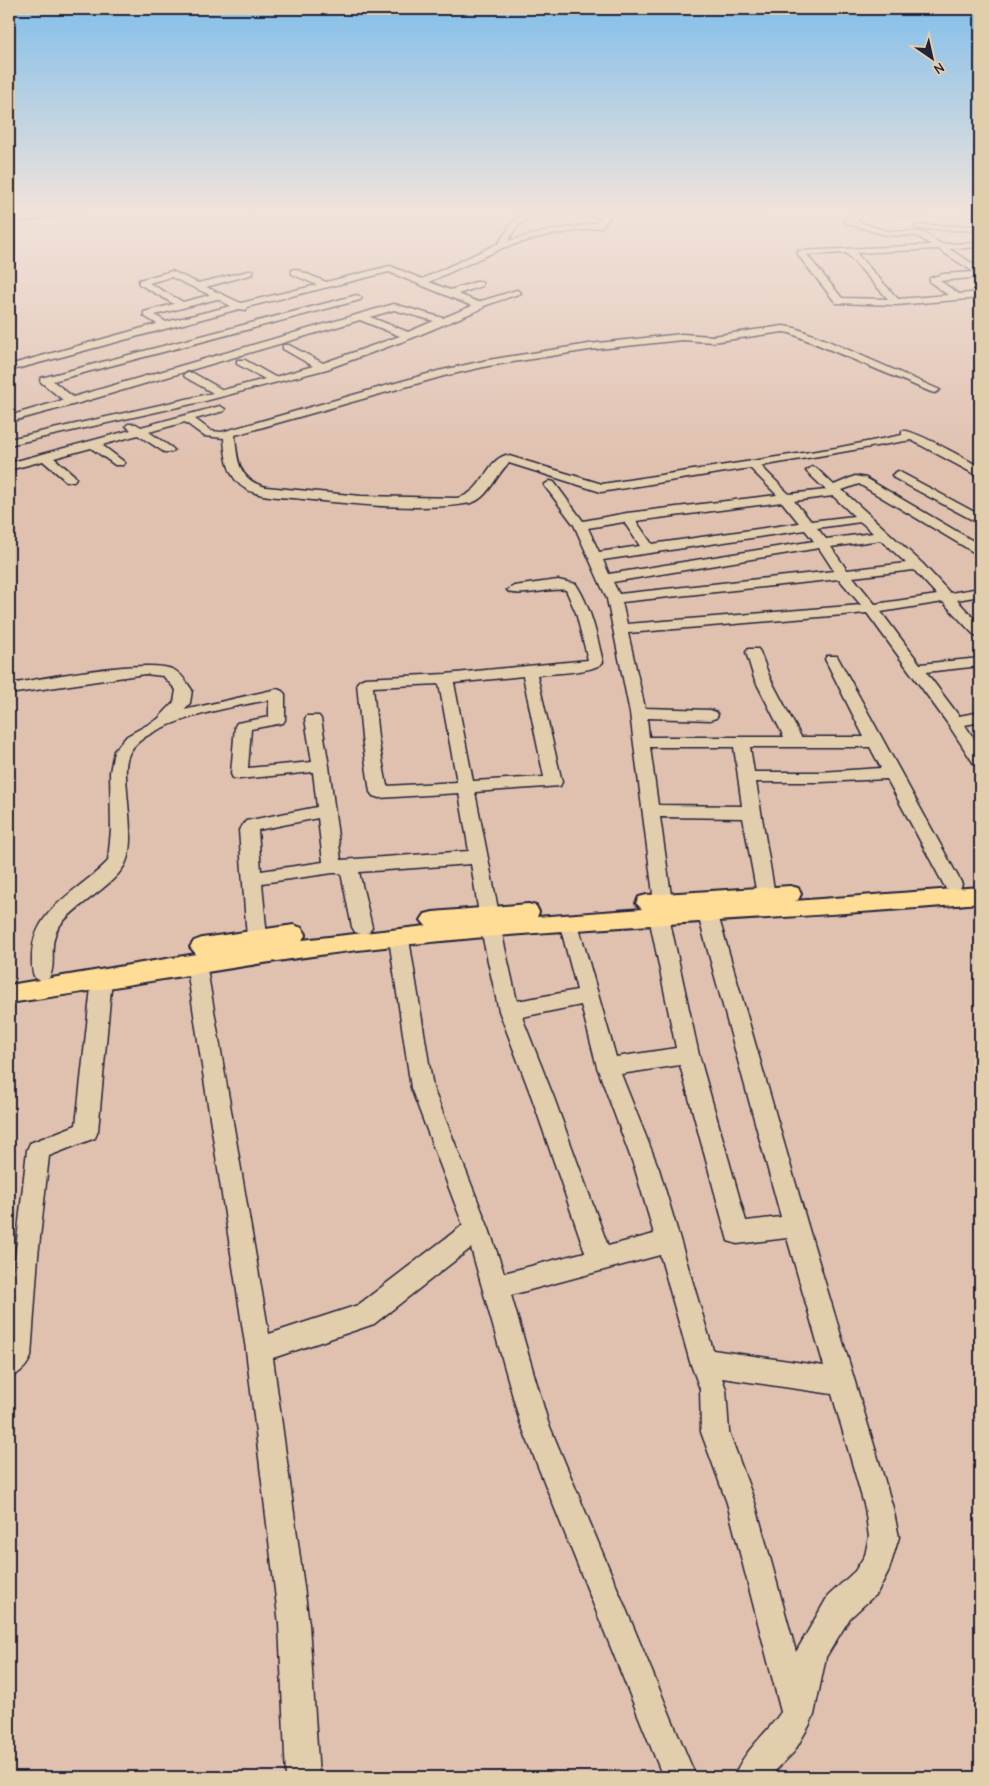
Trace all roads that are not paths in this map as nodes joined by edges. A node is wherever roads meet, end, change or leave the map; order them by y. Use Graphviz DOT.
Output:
graph roads {
  1 [pos="163,294"];
  2 [pos="215,294"];
  3 [pos="291,294"];
  4 [pos="453,294"];
  5 [pos="513,294"];
  6 [pos="834,294"];
  7 [pos="889,294"];
  8 [pos="953,294"];
  9 [pos="980,295"];
  10 [pos="218,296"];
  11 [pos="285,296"];
  12 [pos="957,297"];
  13 [pos="357,298"];
  14 [pos="896,302"];
  15 [pos="181,305"];
  16 [pos="477,305"];
  17 [pos="238,306"];
  18 [pos="317,309"];
  19 [pos="362,317"];
  20 [pos="184,321"];
  21 [pos="269,321"];
  22 [pos="348,321"];
  23 [pos="442,321"];
  24 [pos="165,325"];
  25 [pos="301,335"];
  26 [pos="214,336"];
  27 [pos="409,336"];
  28 [pos="286,347"];
  29 [pos="241,358"];
  30 [pos="21,365"];
  31 [pos="323,366"];
  32 [pos="9,368"];
  33 [pos="189,375"];
  34 [pos="45,380"];
  35 [pos="274,380"];
  36 [pos="131,384"];
  37 [pos="935,390"];
  38 [pos="221,393"];
  39 [pos="72,402"];
  40 [pos="167,406"];
  41 [pos="220,408"];
  42 [pos="12,415"];
  43 [pos="119,417"];
  44 [pos="187,418"];
  45 [pos="140,431"];
  46 [pos="229,433"];
  47 [pos="43,434"];
  48 [pos="910,435"];
  49 [pos="9,442"];
  50 [pos="93,444"];
  51 [pos="168,450"];
  52 [pos="45,457"];
  53 [pos="980,462"];
  54 [pos="119,463"];
  55 [pos="965,464"];
  56 [pos="753,465"];
  57 [pos="9,467"];
  58 [pos="812,471"];
  59 [pos="980,472"];
  60 [pos="898,475"];
  61 [pos="70,478"];
  62 [pos="550,485"];
  63 [pos="835,490"];
  64 [pos="784,499"];
  65 [pos="627,517"];
  66 [pos="978,517"];
  67 [pos="864,518"];
  68 [pos="580,525"];
  69 [pos="808,526"];
  70 [pos="884,536"];
  71 [pos="824,544"];
  72 [pos="649,549"];
  73 [pos="980,550"];
  74 [pos="594,558"];
  75 [pos="917,566"];
  76 [pos="842,573"];
  77 [pos="605,579"];
  78 [pos="514,590"];
  79 [pos="980,592"];
  80 [pos="949,598"];
  81 [pos="871,608"];
  82 [pos="617,614"];
  83 [pos="584,617"];
  84 [pos="980,633"];
  85 [pos="753,652"];
  86 [pos="832,659"];
  87 [pos="980,662"];
  88 [pos="917,669"];
  89 [pos="528,670"];
  90 [pos="446,679"];
  91 [pos="9,690"];
  92 [pos="638,713"];
  93 [pos="710,715"];
  94 [pos="980,717"];
  95 [pos="313,719"];
  96 [pos="164,721"];
  97 [pos="955,722"];
  98 [pos="642,742"];
  99 [pos="741,742"];
  100 [pos="795,742"];
  101 [pos="875,742"];
  102 [pos="979,757"];
  103 [pos="321,766"];
  104 [pos="892,773"];
  105 [pos="747,777"];
  106 [pos="466,787"];
  107 [pos="326,811"];
  108 [pos="650,811"];
  109 [pos="751,812"];
  110 [pos="479,858"];
  111 [pos="341,867"];
  112 [pos="253,878"];
  113 [pos="980,882"];
  114 [pos="953,884"];
  115 [pos="766,895"];
  116 [pos="980,895"];
  117 [pos="661,910"];
  118 [pos="708,915"];
  119 [pos="490,922"];
  120 [pos="569,922"];
  121 [pos="362,927"];
  122 [pos="256,938"];
  123 [pos="399,939"];
  124 [pos="196,964"];
  125 [pos="42,973"];
  126 [pos="102,978"];
  127 [pos="9,979"];
  128 [pos="9,994"];
  129 [pos="589,996"];
  130 [pos="509,1011"];
  131 [pos="688,1055"];
  132 [pos="608,1068"];
  133 [pos="796,1226"];
  134 [pos="477,1229"];
  135 [pos="669,1241"];
  136 [pos="17,1257"];
  137 [pos="600,1258"];
  138 [pos="496,1287"];
  139 [pos="259,1350"];
  140 [pos="703,1362"];
  141 [pos="9,1365"];
  142 [pos="842,1382"];
  143 [pos="798,1715"];
  144 [pos="302,1777"];
  145 [pos="678,1777"];
  146 [pos="750,1777"];
  1 -- 15 [label="street"];
  2 -- 10 [label="street"];
  3 -- 11 [label="street"];
  4 -- 16 [label="street"];
  5 -- 16 [label="street"];
  6 -- 14 [label="street"];
  7 -- 14 [label="street"];
  8 -- 12 [label="street"];
  9 -- 12 [label="street"];
  10 -- 15 [label="street"];
  10 -- 17 [label="street"];
  11 -- 17 [label="street"];
  11 -- 18 [label="street"];
  12 -- 14 [label="street"];
  13 -- 18 [label="street"];
  15 -- 24 [label="street"];
  16 -- 23 [label="street"];
  17 -- 20 [label="street"];
  17 -- 21 [label="street"];
  18 -- 21 [label="street"];
  18 -- 22 [label="street"];
  19 -- 22 [label="street"];
  19 -- 23 [label="street"];
  19 -- 27 [label="street"];
  20 -- 24 [label="street"];
  20 -- 26 [label="street"];
  21 -- 25 [label="street"];
  21 -- 26 [label="street"];
  22 -- 25 [label="street"];
  23 -- 27 [label="street"];
  24 -- 30 [label="street"];
  25 -- 29 [label="street"];
  26 -- 29 [label="street"];
  26 -- 34 [label="street"];
  27 -- 31 [label="street"];
  28 -- 31 [label="street"];
  29 -- 35 [label="street"];
  29 -- 36 [label="street"];
  30 -- 32 [label="street"];
  30 -- 34 [label="street"];
  31 -- 35 [label="street"];
  33 -- 38 [label="street"];
  34 -- 39 [label="street"];
  35 -- 38 [label="street"];
  36 -- 39 [label="street"];
  36 -- 40 [label="street"];
  37 -- 46 [label="street"];
  38 -- 40 [label="street"];
  39 -- 42 [label="street"];
  40 -- 43 [label="street"];
  41 -- 44 [label="street"];
  42 -- 47 [label="street"];
  43 -- 45 [label="street"];
  43 -- 47 [label="street"];
  44 -- 45 [label="street"];
  44 -- 46 [label="street"];
  45 -- 50 [label="street"];
  45 -- 51 [label="street"];
  46 -- 56 [label="street"];
  47 -- 49 [label="street"];
  48 -- 55 [label="street"];
  48 -- 56 [label="street"];
  50 -- 52 [label="street"];
  50 -- 54 [label="street"];
  52 -- 57 [label="street"];
  52 -- 61 [label="street"];
  53 -- 55 [label="street"];
  55 -- 59 [label="street"];
  56 -- 64 [label="street"];
  58 -- 63 [label="street"];
  60 -- 66 [label="street"];
  62 -- 68 [label="street"];
  63 -- 64 [label="street"];
  63 -- 67 [label="street"];
  63 -- 73 [label="street"];
  64 -- 65 [label="street"];
  64 -- 69 [label="street"];
  65 -- 68 [label="street"];
  65 -- 72 [label="street"];
  67 -- 69 [label="street"];
  67 -- 70 [label="street"];
  68 -- 74 [label="street"];
  69 -- 71 [label="street"];
  69 -- 72 [label="street"];
  70 -- 71 [label="street"];
  70 -- 75 [label="street"];
  71 -- 76 [label="street"];
  71 -- 77 [label="street"];
  72 -- 74 [label="street"];
  74 -- 77 [label="street"];
  75 -- 76 [label="street"];
  75 -- 80 [label="street"];
  76 -- 81 [label="street"];
  76 -- 82 [label="street"];
  77 -- 82 [label="street"];
  78 -- 83 [label="street"];
  79 -- 80 [label="street"];
  80 -- 81 [label="street"];
  80 -- 84 [label="street"];
  81 -- 82 [label="street"];
  81 -- 88 [label="street"];
  82 -- 83 [label="street"];
  82 -- 92 [label="street"];
  83 -- 89 [label="street"];
  85 -- 100 [label="street"];
  86 -- 101 [label="street"];
  87 -- 88 [label="street"];
  88 -- 97 [label="street"];
  89 -- 90 [label="street"];
  89 -- 106 [label="street"];
  90 -- 106 [label="street"];
  90 -- 106 [label="street"];
  91 -- 96 [label="street"];
  92 -- 93 [label="street"];
  92 -- 98 [label="street"];
  94 -- 97 [label="street"];
  95 -- 103 [label="street"];
  96 -- 103 [label="street"];
  96 -- 125 [label="street"];
  97 -- 102 [label="street"];
  98 -- 99 [label="street"];
  98 -- 108 [label="street"];
  99 -- 100 [label="street"];
  99 -- 105 [label="street"];
  100 -- 101 [label="street"];
  101 -- 104 [label="street"];
  103 -- 107 [label="street"];
  104 -- 105 [label="street"];
  104 -- 114 [label="street"];
  105 -- 109 [label="street"];
  106 -- 110 [label="street"];
  107 -- 111 [label="street"];
  107 -- 112 [label="street"];
  108 -- 109 [label="street"];
  108 -- 117 [label="street"];
  109 -- 115 [label="street"];
  110 -- 111 [label="street"];
  110 -- 119 [label="street"];
  111 -- 112 [label="street"];
  111 -- 121 [label="street"];
  112 -- 122 [label="street"];
  113 -- 114 [label="main road"];
  114 -- 115 [label="main road"];
  115 -- 117 [label="main road"];
  116 -- 118 [label="main road"];
  117 -- 118 [label="main road"];
  117 -- 119 [label="main road"];
  117 -- 120 [label="main road"];
  117 -- 131 [label="street"];
  118 -- 133 [label="street"];
  119 -- 120 [label="main road"];
  119 -- 121 [label="main road"];
  119 -- 123 [label="main road"];
  119 -- 130 [label="street"];
  120 -- 129 [label="street"];
  121 -- 122 [label="main road"];
  122 -- 125 [label="main road"];
  123 -- 124 [label="main road"];
  123 -- 134 [label="street"];
  124 -- 126 [label="main road"];
  124 -- 139 [label="street"];
  125 -- 127 [label="main road"];
  126 -- 128 [label="main road"];
  126 -- 136 [label="street"];
  129 -- 130 [label="street"];
  129 -- 132 [label="street"];
  130 -- 137 [label="street"];
  131 -- 132 [label="street"];
  131 -- 133 [label="street"];
  132 -- 135 [label="street"];
  133 -- 142 [label="street"];
  134 -- 138 [label="street"];
  134 -- 139 [label="street"];
  135 -- 137 [label="street"];
  135 -- 140 [label="street"];
  136 -- 141 [label="street"];
  137 -- 138 [label="street"];
  138 -- 145 [label="street"];
  139 -- 144 [label="street"];
  140 -- 142 [label="street"];
  140 -- 143 [label="street"];
  142 -- 143 [label="street"];
  143 -- 146 [label="street"];
}
